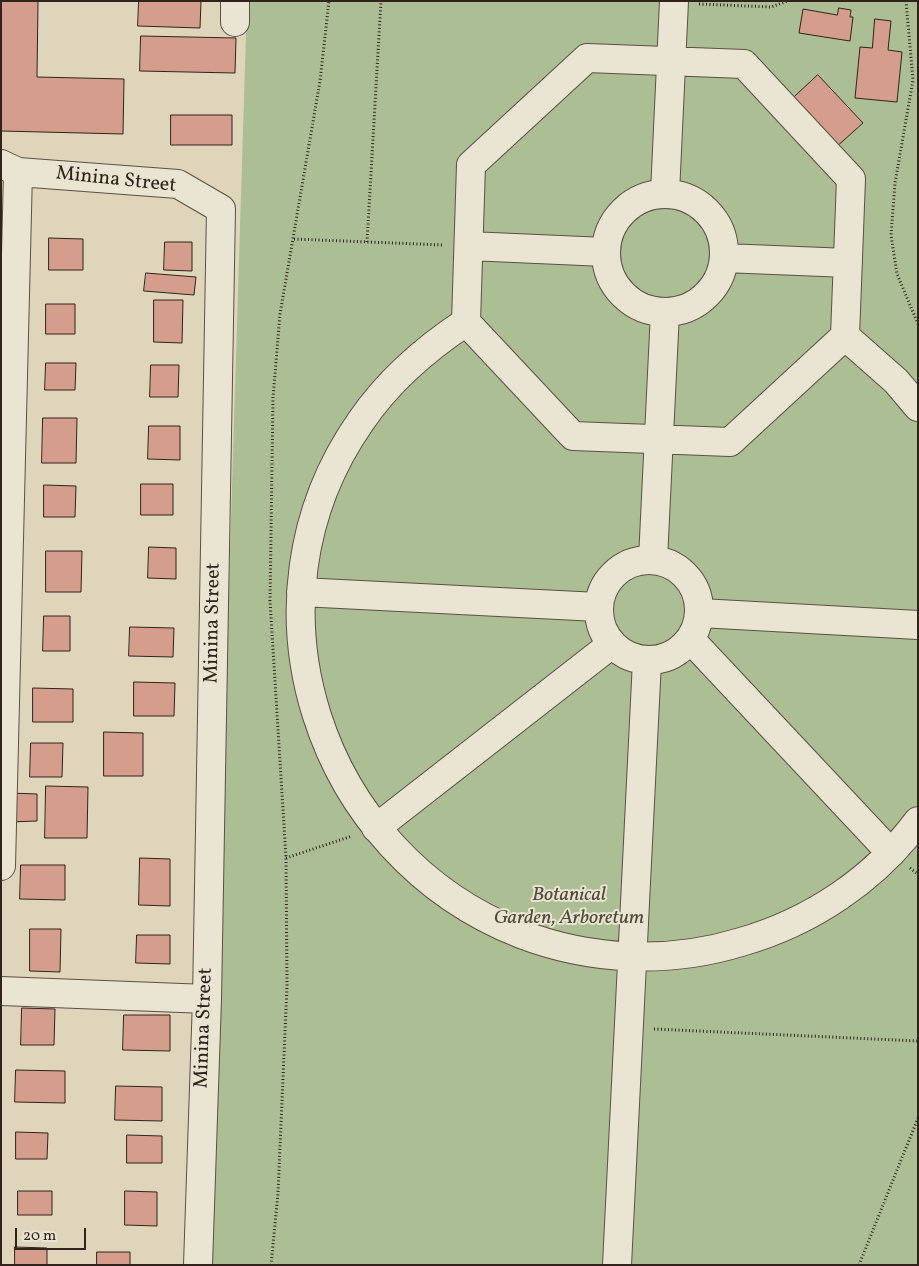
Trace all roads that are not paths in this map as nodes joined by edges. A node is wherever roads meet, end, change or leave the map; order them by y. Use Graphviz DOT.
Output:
graph roads {
  1 [pos="674,2"];
  2 [pos="671,61"];
  3 [pos="10,168"];
  4 [pos="665,193"];
  5 [pos="468,246"];
  6 [pos="605,252"];
  7 [pos="724,258"];
  8 [pos="848,263"];
  9 [pos="665,312"];
  10 [pos="466,322"];
  11 [pos="845,336"];
  12 [pos="918,407"];
  13 [pos="658,440"];
  14 [pos="652,559"];
  15 [pos="301,592"];
  16 [pos="598,607"];
  17 [pos="700,613"];
  18 [pos="918,625"];
  19 [pos="690,640"];
  20 [pos="612,644"];
  21 [pos="647,661"];
  22 [pos="918,821"];
  23 [pos="376,828"];
  24 [pos="891,853"];
  25 [pos="1,866"];
  26 [pos="633,956"];
  27 [pos="1,991"];
  28 [pos="207,999"];
  29 [pos="198,1265"];
  30 [pos="617,1265"];
  1 -- 2 [label="street"];
  2 -- 4 [label="street"];
  2 -- 5 [label="street"];
  2 -- 8 [label="street"];
  3 -- 25 [label="street"];
  3 -- 28 [label="street, Minina Street"];
  4 -- 6 [label="street"];
  4 -- 7 [label="street"];
  5 -- 6 [label="street"];
  5 -- 10 [label="street"];
  6 -- 9 [label="street"];
  7 -- 8 [label="street"];
  7 -- 9 [label="street"];
  8 -- 11 [label="street"];
  9 -- 13 [label="street"];
  10 -- 13 [label="street"];
  10 -- 15 [label="street"];
  11 -- 12 [label="street"];
  11 -- 13 [label="street"];
  13 -- 14 [label="street"];
  14 -- 16 [label="street"];
  14 -- 17 [label="street"];
  15 -- 16 [label="street"];
  15 -- 23 [label="street"];
  16 -- 20 [label="street"];
  17 -- 18 [label="street"];
  17 -- 19 [label="street"];
  19 -- 21 [label="street"];
  19 -- 24 [label="street"];
  20 -- 21 [label="street"];
  20 -- 23 [label="street"];
  21 -- 26 [label="street"];
  22 -- 24 [label="street"];
  23 -- 26 [label="street"];
  24 -- 26 [label="street"];
  26 -- 30 [label="street"];
  27 -- 28 [label="street"];
  28 -- 29 [label="street, Minina Street"];
}
